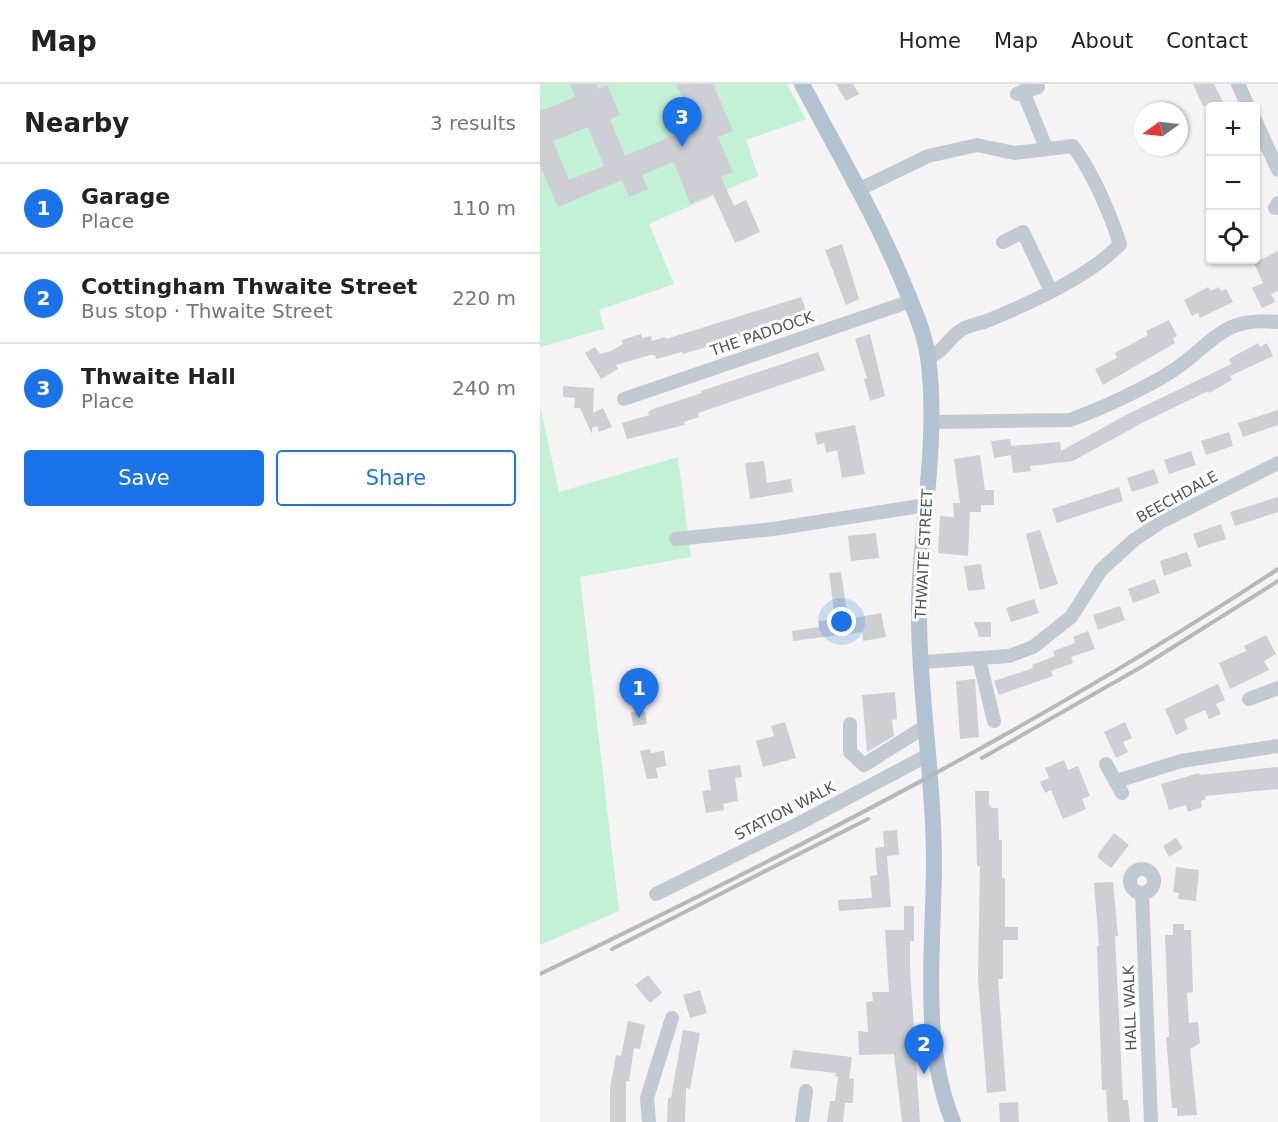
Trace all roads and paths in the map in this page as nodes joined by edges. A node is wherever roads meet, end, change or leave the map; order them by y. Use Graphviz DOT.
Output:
graph roads {
  1 [pos="802,84"];
  2 [pos="1238,84"];
  3 [pos="1038,87"];
  4 [pos="1246,102"];
  5 [pos="1260,131"];
  6 [pos="1046,148"];
  7 [pos="1278,170"];
  8 [pos="858,190"];
  9 [pos="1003,242"];
  10 [pos="1051,291"];
  11 [pos="911,301"];
  12 [pos="1278,322"];
  13 [pos="928,357"];
  14 [pos="624,399"];
  15 [pos="932,422"];
  16 [pos="1278,463"];
  17 [pos="926,505"];
  18 [pos="676,539"];
  19 [pos="979,659"];
  20 [pos="922,662"];
  21 [pos="1278,690"];
  22 [pos="1249,699"];
  23 [pos="994,722"];
  24 [pos="850,724"];
  25 [pos="926,726"];
  26 [pos="1278,746"];
  27 [pos="928,755"];
  28 [pos="1106,764"];
  29 [pos="1142,893"];
  30 [pos="656,894"];
  31 [pos="672,1018"];
  32 [pos="806,1091"];
  33 [pos="649,1122"];
  34 [pos="802,1122"];
  35 [pos="953,1122"];
  36 [pos="1150,1122"];
  1 -- 8 [label="main road, THWAITE STREET"];
  2 -- 4 [label="street"];
  3 -- 6 [label="street"];
  5 -- 7 [label="street"];
  6 -- 8 [label="street"];
  6 -- 10 [label="street"];
  8 -- 11 [label="main road, THWAITE STREET"];
  9 -- 10 [label="street"];
  10 -- 13 [label="street"];
  11 -- 13 [label="main road, THWAITE STREET"];
  11 -- 14 [label="street, THE PADDOCK"];
  12 -- 15 [label="street"];
  13 -- 15 [label="main road, THWAITE STREET"];
  15 -- 17 [label="main road, THWAITE STREET"];
  16 -- 19 [label="street, BEECHDALE"];
  17 -- 18 [label="street"];
  17 -- 20 [label="main road, THWAITE STREET"];
  19 -- 20 [label="street, BEECHDALE"];
  19 -- 23 [label="street"];
  20 -- 25 [label="main road, THWAITE STREET"];
  21 -- 22 [label="street"];
  24 -- 25 [label="street"];
  25 -- 27 [label="main road, THWAITE STREET"];
  26 -- 28 [label="street"];
  27 -- 30 [label="street, STATION WALK"];
  27 -- 35 [label="main road, THWAITE STREET"];
  29 -- 36 [label="street, HALL WALK"];
  31 -- 33 [label="street"];
  32 -- 34 [label="street"];
}
